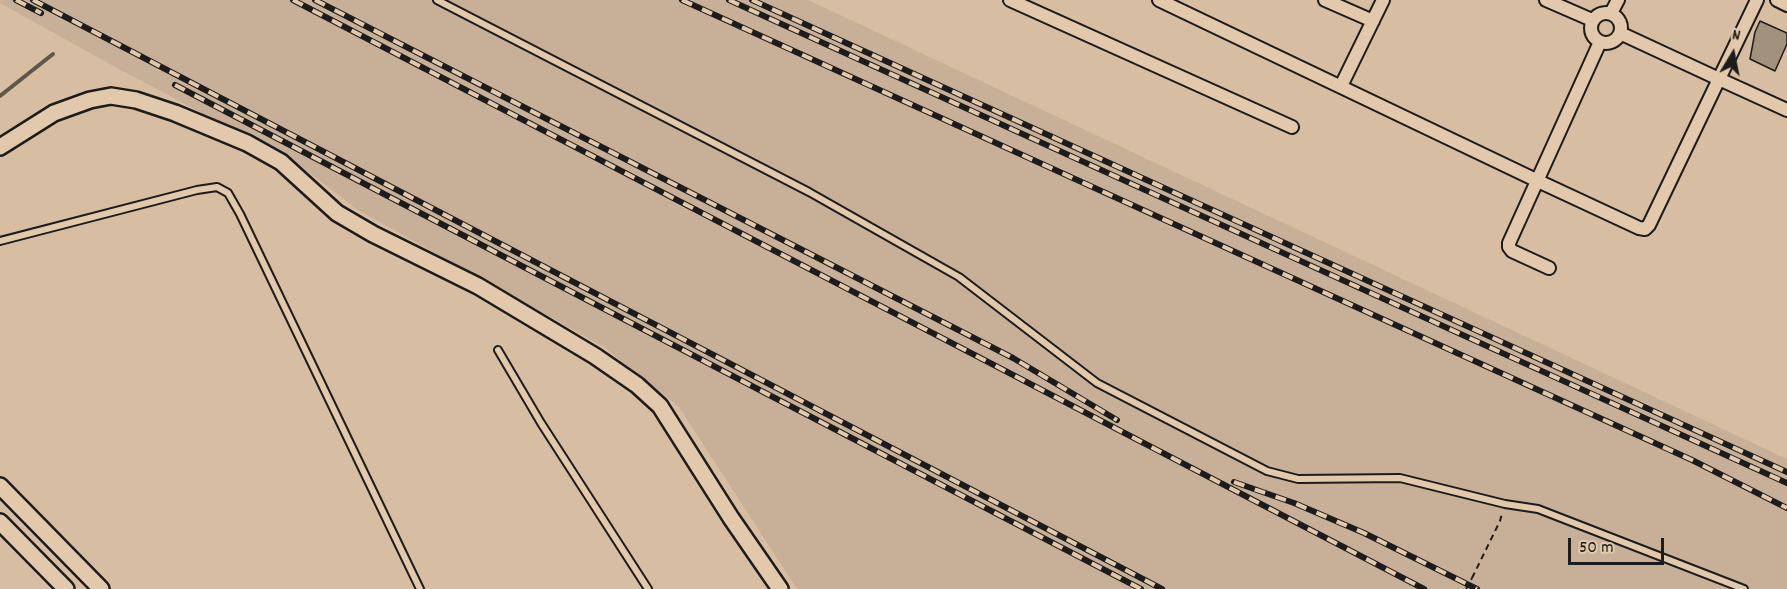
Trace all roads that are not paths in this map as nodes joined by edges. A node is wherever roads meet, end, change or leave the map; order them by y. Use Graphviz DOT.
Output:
graph roads {
  1 [pos="437,0"];
  2 [pos="1010,0"];
  3 [pos="1159,0"];
  4 [pos="1325,0"];
  5 [pos="1383,0"];
  6 [pos="1546,0"];
  7 [pos="1618,0"];
  8 [pos="1757,0"];
  9 [pos="1777,0"];
  10 [pos="1787,5"];
  11 [pos="1611,13"];
  12 [pos="1592,20"];
  13 [pos="1373,21"];
  14 [pos="1620,33"];
  15 [pos="1600,42"];
  16 [pos="1719,79"];
  17 [pos="1341,87"];
  18 [pos="1787,110"];
  19 [pos="1292,127"];
  20 [pos="0,147"];
  21 [pos="1538,181"];
  22 [pos="0,241"];
  23 [pos="1549,268"];
  24 [pos="498,350"];
  25 [pos="0,486"];
  26 [pos="0,522"];
  27 [pos="66,589"];
  28 [pos="101,589"];
  29 [pos="420,589"];
  30 [pos="648,589"];
  31 [pos="780,589"];
  32 [pos="1744,589"];
  1 -- 32 [label="lane"];
  2 -- 19 [label="street"];
  3 -- 17 [label="street"];
  4 -- 13 [label="street"];
  5 -- 13 [label="street"];
  6 -- 12 [label="street"];
  7 -- 11 [label="street"];
  8 -- 16 [label="street"];
  9 -- 10 [label="street"];
  11 -- 12 [label="street"];
  11 -- 14 [label="street"];
  12 -- 15 [label="street"];
  13 -- 17 [label="street"];
  14 -- 15 [label="street"];
  14 -- 16 [label="street"];
  15 -- 21 [label="street"];
  16 -- 18 [label="street"];
  16 -- 21 [label="street"];
  17 -- 21 [label="street"];
  20 -- 31 [label="street"];
  21 -- 23 [label="street"];
  22 -- 29 [label="lane"];
  24 -- 30 [label="lane"];
  25 -- 28 [label="street"];
  26 -- 27 [label="street"];
}
